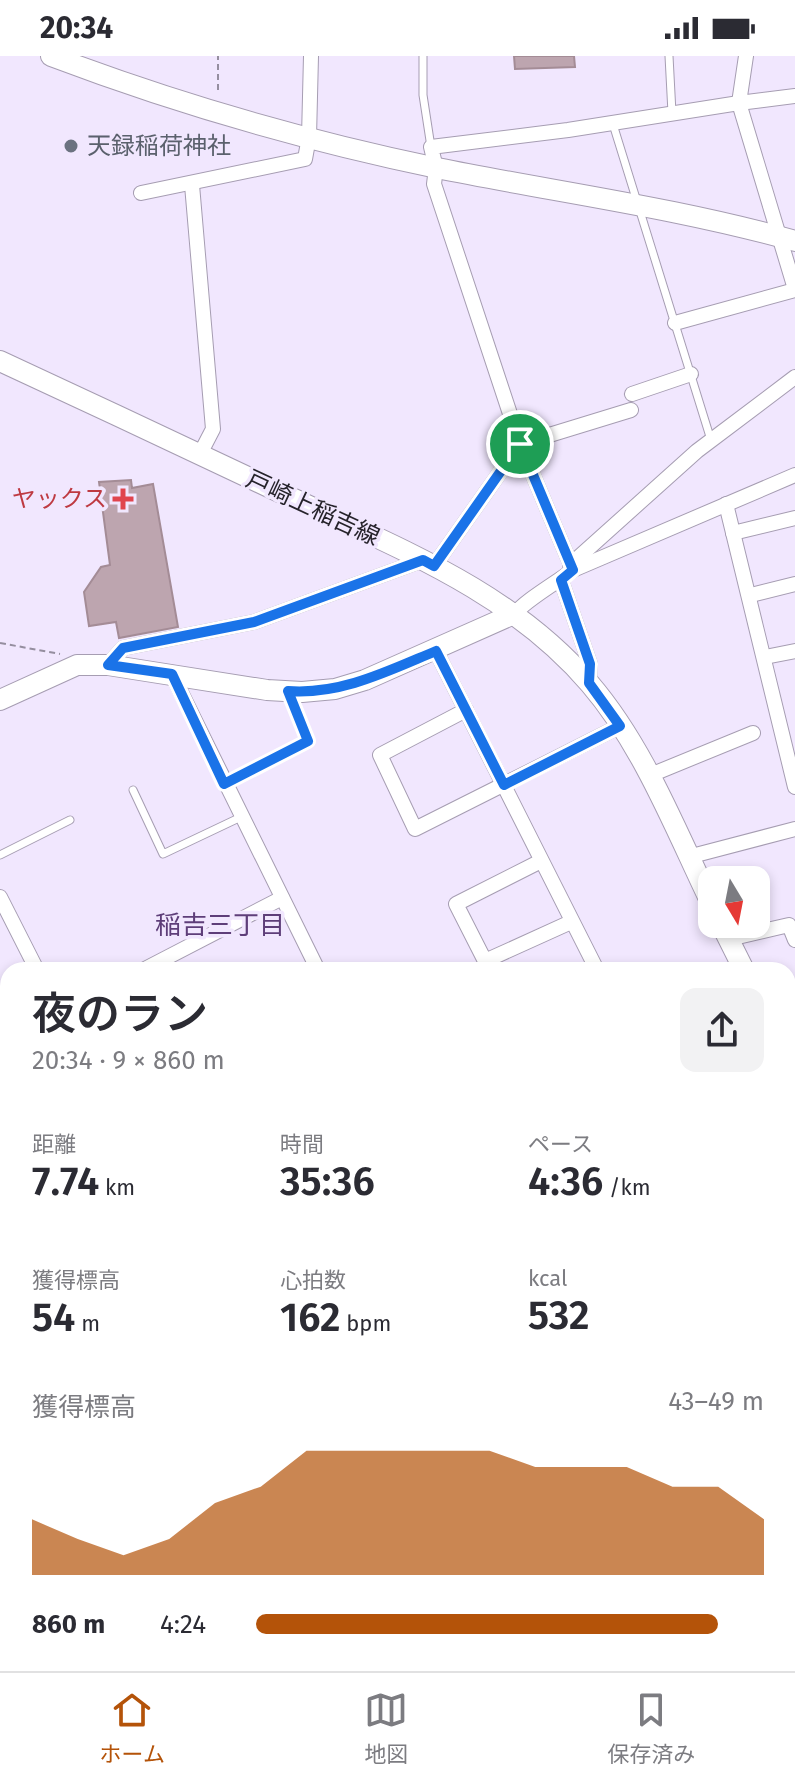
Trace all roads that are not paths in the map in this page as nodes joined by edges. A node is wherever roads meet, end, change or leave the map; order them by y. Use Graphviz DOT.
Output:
graph roads {
  1 [pos="51,56"];
  2 [pos="311,56"];
  3 [pos="423,56"];
  4 [pos="669,56"];
  5 [pos="746,56"];
  6 [pos="93,64"];
  7 [pos="795,96"];
  8 [pos="739,103"];
  9 [pos="672,113"];
  10 [pos="612,121"];
  11 [pos="309,137"];
  12 [pos="431,147"];
  13 [pos="436,168"];
  14 [pos="192,185"];
  15 [pos="141,193"];
  16 [pos="639,207"];
  17 [pos="787,238"];
  18 [pos="795,290"];
  19 [pos="675,323"];
  20 [pos="0,361"];
  21 [pos="691,374"];
  22 [pos="795,377"];
  23 [pos="632,394"];
  24 [pos="631,410"];
  25 [pos="711,440"];
  26 [pos="520,444"];
  27 [pos="200,454"];
  28 [pos="795,475"];
  29 [pos="726,504"];
  30 [pos="795,518"];
  31 [pos="733,533"];
  32 [pos="428,563"];
  33 [pos="571,567"];
  34 [pos="561,580"];
  35 [pos="795,584"];
  36 [pos="751,595"];
  37 [pos="516,613"];
  38 [pos="436,651"];
  39 [pos="795,651"];
  40 [pos="765,657"];
  41 [pos="108,665"];
  42 [pos="172,674"];
  43 [pos="589,683"];
  44 [pos="288,691"];
  45 [pos="0,700"];
  46 [pos="466,710"];
  47 [pos="795,717"];
  48 [pos="778,721"];
  49 [pos="620,726"];
  50 [pos="753,733"];
  51 [pos="648,776"];
  52 [pos="224,784"];
  53 [pos="504,785"];
  54 [pos="795,787"];
  55 [pos="133,790"];
  56 [pos="241,817"];
  57 [pos="70,820"];
  58 [pos="795,829"];
  59 [pos="0,855"];
  60 [pos="688,857"];
  61 [pos="541,861"];
  62 [pos="698,877"];
  63 [pos="0,897"];
  64 [pos="282,898"];
  65 [pos="571,922"];
  66 [pos="6,923"];
  67 [pos="770,927"];
  68 [pos="728,938"];
  69 [pos="795,940"];
  70 [pos="32,962"];
  71 [pos="158,962"];
  72 [pos="314,962"];
  73 [pos="593,962"];
  74 [pos="740,962"];
  1 -- 6 [label="street"];
  2 -- 11 [label="street"];
  3 -- 12 [label="lane"];
  4 -- 9 [label="lane"];
  5 -- 8 [label="street"];
  6 -- 11 [label="street"];
  7 -- 8 [label="street"];
  8 -- 9 [label="street"];
  8 -- 17 [label="street"];
  9 -- 10 [label="street"];
  10 -- 12 [label="street"];
  10 -- 16 [label="lane"];
  11 -- 13 [label="street"];
  11 -- 14 [label="street"];
  12 -- 13 [label="street"];
  13 -- 16 [label="street"];
  13 -- 26 [label="street"];
  14 -- 15 [label="street"];
  14 -- 27 [label="street"];
  16 -- 17 [label="street"];
  16 -- 19 [label="lane"];
  17 -- 18 [label="street"];
  18 -- 19 [label="street"];
  19 -- 21 [label="lane"];
  20 -- 27 [label="street, 戸崎上稲吉線"];
  21 -- 23 [label="street"];
  21 -- 25 [label="lane"];
  22 -- 25 [label="street"];
  24 -- 26 [label="street"];
  25 -- 33 [label="street"];
  26 -- 32 [label="street"];
  26 -- 33 [label="street"];
  27 -- 32 [label="street, 戸崎上稲吉線"];
  28 -- 29 [label="street"];
  29 -- 31 [label="street"];
  29 -- 33 [label="street"];
  30 -- 31 [label="street"];
  31 -- 36 [label="street"];
  32 -- 37 [label="street, 戸崎上稲吉線"];
  32 -- 41 [label="street"];
  33 -- 34 [label="street"];
  34 -- 37 [label="street"];
  34 -- 43 [label="street"];
  35 -- 36 [label="street"];
  36 -- 40 [label="street"];
  37 -- 38 [label="street"];
  37 -- 43 [label="street, 戸崎上稲吉線"];
  38 -- 44 [label="street"];
  38 -- 46 [label="street"];
  39 -- 40 [label="street"];
  40 -- 48 [label="street"];
  41 -- 42 [label="street"];
  41 -- 45 [label="street"];
  42 -- 44 [label="street"];
  42 -- 52 [label="street"];
  43 -- 49 [label="street, 戸崎上稲吉線"];
  44 -- 52 [label="lane"];
  46 -- 53 [label="street"];
  46 -- 53 [label="street"];
  47 -- 48 [label="street"];
  48 -- 54 [label="street"];
  49 -- 51 [label="street, 戸崎上稲吉線"];
  49 -- 53 [label="street"];
  50 -- 51 [label="street"];
  51 -- 60 [label="street, 戸崎上稲吉線"];
  52 -- 56 [label="street"];
  53 -- 61 [label="street"];
  55 -- 56 [label="lane"];
  56 -- 64 [label="street"];
  57 -- 59 [label="lane"];
  58 -- 60 [label="street"];
  60 -- 62 [label="street, 戸崎上稲吉線"];
  61 -- 65 [label="street"];
  61 -- 65 [label="street"];
  63 -- 66 [label="street"];
  64 -- 71 [label="street"];
  64 -- 72 [label="street"];
  65 -- 73 [label="street"];
  66 -- 70 [label="street"];
  67 -- 69 [label="street"];
  68 -- 74 [label="street"];
}
